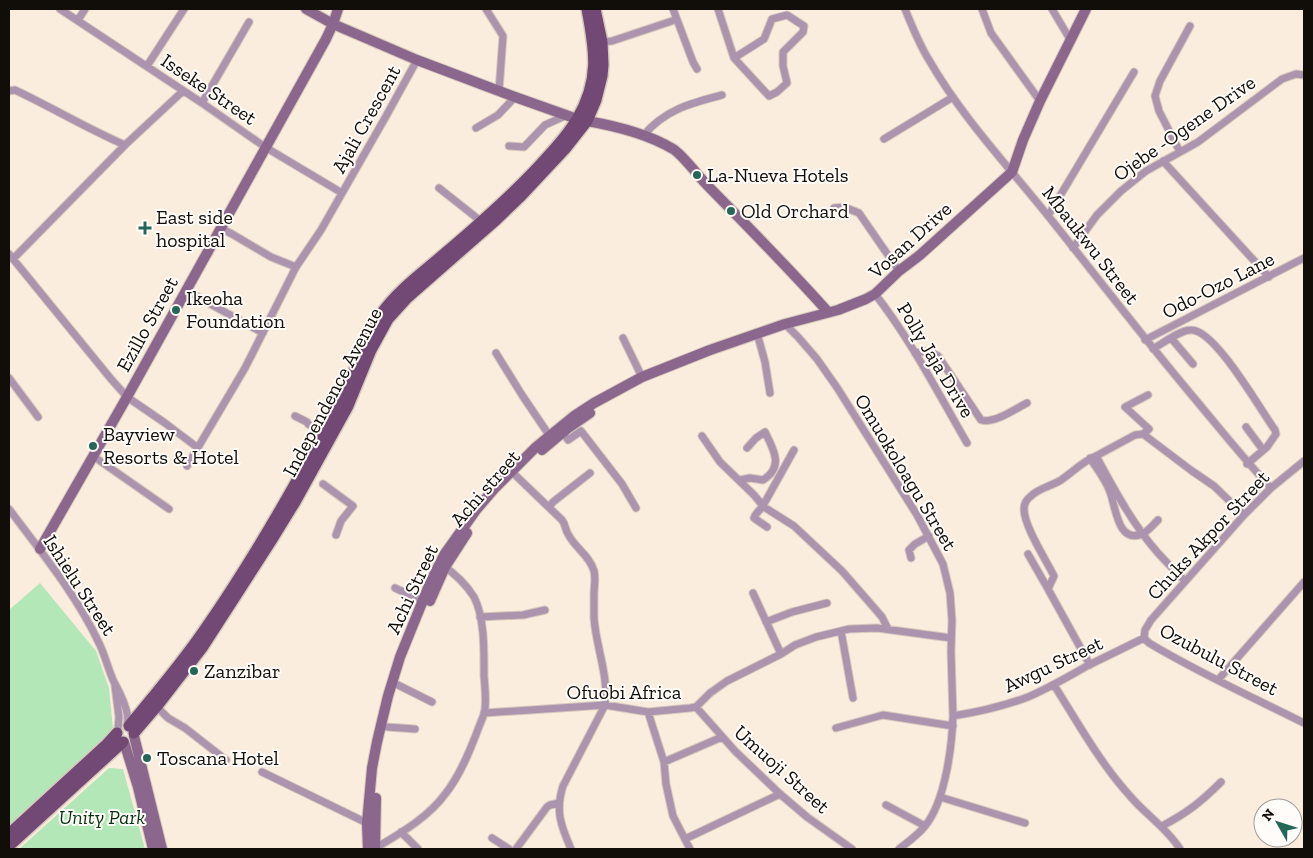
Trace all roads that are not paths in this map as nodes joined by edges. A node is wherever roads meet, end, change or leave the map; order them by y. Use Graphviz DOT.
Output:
graph roads {
  1 [pos="60,9"];
  2 [pos="85,9"];
  3 [pos="184,9"];
  4 [pos="306,9"];
  5 [pos="338,9"];
  6 [pos="486,9"];
  7 [pos="587,9"];
  8 [pos="595,9"];
  9 [pos="673,9"];
  10 [pos="718,9"];
  11 [pos="905,9"];
  12 [pos="982,9"];
  13 [pos="1052,9"];
  14 [pos="1086,9"];
  15 [pos="78,20"];
  16 [pos="672,20"];
  17 [pos="249,22"];
  18 [pos="333,24"];
  19 [pos="1190,26"];
  20 [pos="1071,41"];
  21 [pos="602,42"];
  22 [pos="734,58"];
  23 [pos="417,60"];
  24 [pos="147,66"];
  25 [pos="697,69"];
  26 [pos="1134,72"];
  27 [pos="1304,75"];
  28 [pos="183,91"];
  29 [pos="499,91"];
  30 [pos="9,92"];
  31 [pos="722,95"];
  32 [pos="515,97"];
  33 [pos="953,97"];
  34 [pos="1040,101"];
  35 [pos="202,103"];
  36 [pos="565,116"];
  37 [pos="582,120"];
  38 [pos="476,128"];
  39 [pos="643,136"];
  40 [pos="884,139"];
  41 [pos="125,144"];
  42 [pos="509,146"];
  43 [pos="266,147"];
  44 [pos="1180,152"];
  45 [pos="1163,161"];
  46 [pos="1012,172"];
  47 [pos="439,188"];
  48 [pos="342,193"];
  49 [pos="834,208"];
  50 [pos="1048,216"];
  51 [pos="489,219"];
  52 [pos="220,228"];
  53 [pos="1073,248"];
  54 [pos="11,256"];
  55 [pos="1304,258"];
  56 [pos="296,268"];
  57 [pos="899,271"];
  58 [pos="1269,277"];
  59 [pos="185,290"];
  60 [pos="875,294"];
  61 [pos="828,312"];
  62 [pos="785,324"];
  63 [pos="262,333"];
  64 [pos="757,333"];
  65 [pos="623,338"];
  66 [pos="1171,338"];
  67 [pos="1146,340"];
  68 [pos="1153,349"];
  69 [pos="496,353"];
  70 [pos="915,353"];
  71 [pos="1193,364"];
  72 [pos="647,376"];
  73 [pos="9,378"];
  74 [pos="770,393"];
  75 [pos="1148,395"];
  76 [pos="127,397"];
  77 [pos="344,404"];
  78 [pos="1027,404"];
  79 [pos="38,416"];
  80 [pos="295,416"];
  81 [pos="1246,427"];
  82 [pos="324,432"];
  83 [pos="563,432"];
  84 [pos="1143,434"];
  85 [pos="549,435"];
  86 [pos="702,436"];
  87 [pos="968,444"];
  88 [pos="198,448"];
  89 [pos="747,448"];
  90 [pos="794,450"];
  91 [pos="1263,450"];
  92 [pos="93,456"];
  93 [pos="1093,457"];
  94 [pos="1304,461"];
  95 [pos="1247,464"];
  96 [pos="188,466"];
  97 [pos="513,473"];
  98 [pos="590,473"];
  99 [pos="740,480"];
  100 [pos="323,484"];
  101 [pos="1270,488"];
  102 [pos="292,500"];
  103 [pos="764,506"];
  104 [pos="549,508"];
  105 [pos="636,508"];
  106 [pos="9,509"];
  107 [pos="169,509"];
  108 [pos="1244,514"];
  109 [pos="1158,520"];
  110 [pos="768,527"];
  111 [pos="1143,534"];
  112 [pos="336,535"];
  113 [pos="929,536"];
  114 [pos="40,549"];
  115 [pos="1028,554"];
  116 [pos="911,558"];
  117 [pos="442,565"];
  118 [pos="1185,581"];
  119 [pos="1304,582"];
  120 [pos="395,588"];
  121 [pos="1048,589"];
  122 [pos="753,594"];
  123 [pos="423,601"];
  124 [pos="827,603"];
  125 [pos="545,610"];
  126 [pos="480,617"];
  127 [pos="766,622"];
  128 [pos="888,629"];
  129 [pos="841,631"];
  130 [pos="951,638"];
  131 [pos="1144,638"];
  132 [pos="781,654"];
  133 [pos="1090,664"];
  134 [pos="1218,680"];
  135 [pos="398,685"];
  136 [pos="1054,685"];
  137 [pos="854,698"];
  138 [pos="432,702"];
  139 [pos="153,704"];
  140 [pos="605,705"];
  141 [pos="696,707"];
  142 [pos="648,712"];
  143 [pos="484,713"];
  144 [pos="953,716"];
  145 [pos="1304,723"];
  146 [pos="953,726"];
  147 [pos="388,727"];
  148 [pos="836,728"];
  149 [pos="415,729"];
  150 [pos="126,733"];
  151 [pos="722,737"];
  152 [pos="226,760"];
  153 [pos="664,762"];
  154 [pos="262,772"];
  155 [pos="1221,782"];
  156 [pos="780,794"];
  157 [pos="940,797"];
  158 [pos="559,803"];
  159 [pos="886,805"];
  160 [pos="367,822"];
  161 [pos="1025,823"];
  162 [pos="925,826"];
  163 [pos="1162,826"];
  164 [pos="401,832"];
  165 [pos="9,834"];
  166 [pos="492,838"];
  167 [pos="685,839"];
  168 [pos="9,846"];
  169 [pos="153,849"];
  170 [pos="162,849"];
  171 [pos="368,849"];
  172 [pos="374,849"];
  173 [pos="418,849"];
  174 [pos="509,849"];
  175 [pos="516,849"];
  176 [pos="571,849"];
  177 [pos="690,849"];
  178 [pos="852,849"];
  179 [pos="899,849"];
  180 [pos="1180,849"];
  1 -- 15 [label="street, Isseke Street"];
  2 -- 15 [label="street"];
  3 -- 24 [label="street"];
  4 -- 18 [label="street"];
  5 -- 18 [label="street, Ezillo Street"];
  6 -- 29 [label="street"];
  7 -- 37 [label="main road, Independence Avenue"];
  8 -- 21 [label="main road, Independence Avenue"];
  9 -- 25 [label="street"];
  10 -- 22 [label="street"];
  11 -- 33 [label="street, Mbaukwu Street"];
  12 -- 34 [label="street"];
  13 -- 20 [label="street"];
  14 -- 20 [label="street, Vosan Drive"];
  15 -- 24 [label="street, Isseke Street"];
  16 -- 21 [label="street"];
  17 -- 35 [label="street"];
  18 -- 23 [label="street"];
  18 -- 43 [label="street, Ezillo Street"];
  19 -- 44 [label="street"];
  20 -- 34 [label="street, Vosan Drive"];
  21 -- 37 [label="main road, Independence Avenue"];
  22 -- 22 [label="street"];
  23 -- 29 [label="street"];
  23 -- 48 [label="street, Ajali Crescent"];
  24 -- 28 [label="street, Isseke Street"];
  26 -- 50 [label="street"];
  27 -- 44 [label="street, Ojebe -Ogene Drive"];
  28 -- 35 [label="street, Isseke Street"];
  28 -- 41 [label="street"];
  29 -- 32 [label="street"];
  30 -- 41 [label="street"];
  31 -- 39 [label="street"];
  32 -- 36 [label="street"];
  32 -- 38 [label="street"];
  33 -- 40 [label="street"];
  33 -- 46 [label="street, Mbaukwu Street"];
  34 -- 46 [label="street, Vosan Drive"];
  35 -- 43 [label="street, Isseke Street"];
  36 -- 37 [label="street"];
  36 -- 42 [label="street"];
  37 -- 39 [label="street"];
  37 -- 51 [label="main road, Independence Avenue"];
  39 -- 61 [label="street"];
  41 -- 54 [label="street"];
  43 -- 48 [label="street, Isseke Street"];
  43 -- 52 [label="street, Ezillo Street"];
  44 -- 45 [label="street, Ojebe -Ogene Drive"];
  45 -- 53 [label="street, Ojebe -Ogene Drive"];
  45 -- 58 [label="street"];
  46 -- 50 [label="street, Mbaukwu Street"];
  46 -- 57 [label="street, Vosan Drive"];
  47 -- 51 [label="street"];
  48 -- 56 [label="street, Ajali Crescent"];
  49 -- 57 [label="street"];
  50 -- 53 [label="street, Mbaukwu Street"];
  51 -- 77 [label="main road, Independence Avenue"];
  52 -- 56 [label="street"];
  52 -- 59 [label="street, Ezillo Street"];
  53 -- 67 [label="street, Mbaukwu Street"];
  54 -- 76 [label="street"];
  55 -- 58 [label="street, Odo-Ozo Lane"];
  56 -- 63 [label="street, Ajali Crescent"];
  57 -- 60 [label="street, Vosan Drive"];
  58 -- 67 [label="street, Odo-Ozo Lane"];
  59 -- 63 [label="street"];
  59 -- 76 [label="street, Ezillo Street"];
  60 -- 61 [label="street, Vosan Drive"];
  60 -- 70 [label="street, Polly Jaja Drive"];
  61 -- 62 [label="street, Vosan Drive"];
  62 -- 64 [label="street, Vosan Drive"];
  62 -- 113 [label="street, Omuokoloagu Street"];
  63 -- 88 [label="street, Ajali Crescent"];
  64 -- 72 [label="street, Vosan Drive"];
  64 -- 74 [label="street"];
  65 -- 72 [label="street"];
  66 -- 68 [label="street"];
  66 -- 71 [label="street"];
  66 -- 91 [label="street"];
  67 -- 68 [label="street, Mbaukwu Street"];
  68 -- 95 [label="street, Mbaukwu Street"];
  69 -- 85 [label="street"];
  70 -- 78 [label="street"];
  70 -- 87 [label="street, Polly Jaja Drive"];
  72 -- 83 [label="street, Achi street"];
  72 -- 85 [label="street, Achi Street"];
  73 -- 79 [label="street"];
  75 -- 84 [label="street"];
  76 -- 88 [label="street"];
  76 -- 92 [label="street, Ezillo Street"];
  77 -- 82 [label="main road, Independence Avenue"];
  77 -- 102 [label="main road, Independence Avenue"];
  80 -- 82 [label="street"];
  81 -- 91 [label="street"];
  82 -- 102 [label="main road, Independence Avenue"];
  83 -- 97 [label="street, Achi street"];
  83 -- 105 [label="street"];
  84 -- 93 [label="street"];
  84 -- 108 [label="street"];
  85 -- 97 [label="street, Achi Street"];
  86 -- 99 [label="street"];
  88 -- 96 [label="street, Ajali Crescent"];
  89 -- 99 [label="street"];
  90 -- 103 [label="street"];
  91 -- 95 [label="street"];
  92 -- 107 [label="street"];
  92 -- 114 [label="street, Ezillo Street"];
  93 -- 111 [label="street"];
  93 -- 111 [label="street"];
  93 -- 121 [label="street"];
  94 -- 101 [label="street, Chuks Akpor Street"];
  95 -- 101 [label="street, Mbaukwu Street"];
  97 -- 104 [label="street"];
  97 -- 117 [label="street, Achi Street"];
  98 -- 104 [label="street"];
  99 -- 103 [label="street"];
  100 -- 112 [label="street"];
  101 -- 108 [label="street, Chuks Akpor Street"];
  102 -- 139 [label="main road, Independence Avenue"];
  103 -- 110 [label="street"];
  103 -- 128 [label="street"];
  104 -- 140 [label="street"];
  106 -- 114 [label="street, Ishielu Street"];
  108 -- 118 [label="street, Chuks Akpor Street"];
  109 -- 111 [label="street"];
  111 -- 118 [label="street"];
  113 -- 116 [label="street"];
  113 -- 130 [label="street, Omuokoloagu Street"];
  114 -- 150 [label="street, Ishielu Street"];
  115 -- 121 [label="street"];
  117 -- 123 [label="street, Achi Street"];
  117 -- 126 [label="street"];
  117 -- 135 [label="street, Achi street"];
  118 -- 131 [label="street, Chuks Akpor Street"];
  119 -- 134 [label="street"];
  120 -- 123 [label="street"];
  121 -- 133 [label="street"];
  122 -- 127 [label="street"];
  123 -- 160 [label="street, Achi Street"];
  124 -- 127 [label="street"];
  125 -- 126 [label="street"];
  126 -- 143 [label="street"];
  127 -- 132 [label="street"];
  128 -- 129 [label="street, Ofuobi Africa"];
  128 -- 130 [label="street, Ofuobi Africa"];
  129 -- 132 [label="street, Ofuobi Africa"];
  129 -- 137 [label="street"];
  130 -- 144 [label="street, Omuokoloagu Street"];
  131 -- 133 [label="street, Awgu Street"];
  131 -- 134 [label="street, Ozubulu Street"];
  132 -- 141 [label="street, Ofuobi Africa"];
  133 -- 136 [label="street, Awgu Street"];
  134 -- 145 [label="street, Ozubulu Street"];
  135 -- 138 [label="street"];
  135 -- 147 [label="street, Achi street"];
  136 -- 144 [label="street, Awgu Street"];
  136 -- 163 [label="street"];
  139 -- 150 [label="main road, Independence Avenue"];
  139 -- 152 [label="street"];
  140 -- 142 [label="street, Ofuobi Africa"];
  140 -- 143 [label="street, Ofuobi Africa"];
  140 -- 158 [label="street"];
  141 -- 142 [label="street, Ofuobi Africa"];
  141 -- 151 [label="street, Umuoji Street"];
  142 -- 153 [label="street"];
  143 -- 164 [label="street"];
  144 -- 146 [label="street"];
  146 -- 148 [label="street"];
  146 -- 157 [label="street"];
  147 -- 149 [label="street"];
  147 -- 172 [label="street, Achi street"];
  150 -- 165 [label="main road, Independence Avenue"];
  150 -- 168 [label="main road, Independence Avenue"];
  150 -- 169 [label="street"];
  150 -- 170 [label="street"];
  151 -- 153 [label="street"];
  151 -- 156 [label="street, Umuoji Street"];
  153 -- 167 [label="street"];
  154 -- 160 [label="street"];
  155 -- 163 [label="street"];
  156 -- 167 [label="street"];
  156 -- 178 [label="street, Umuoji Street"];
  157 -- 161 [label="street"];
  157 -- 162 [label="street"];
  158 -- 175 [label="street"];
  158 -- 176 [label="street"];
  159 -- 162 [label="street"];
  160 -- 171 [label="street, Achi Street"];
  162 -- 179 [label="street"];
  163 -- 180 [label="street"];
  164 -- 172 [label="street"];
  164 -- 173 [label="street"];
  166 -- 174 [label="street"];
  167 -- 177 [label="street"];
}
